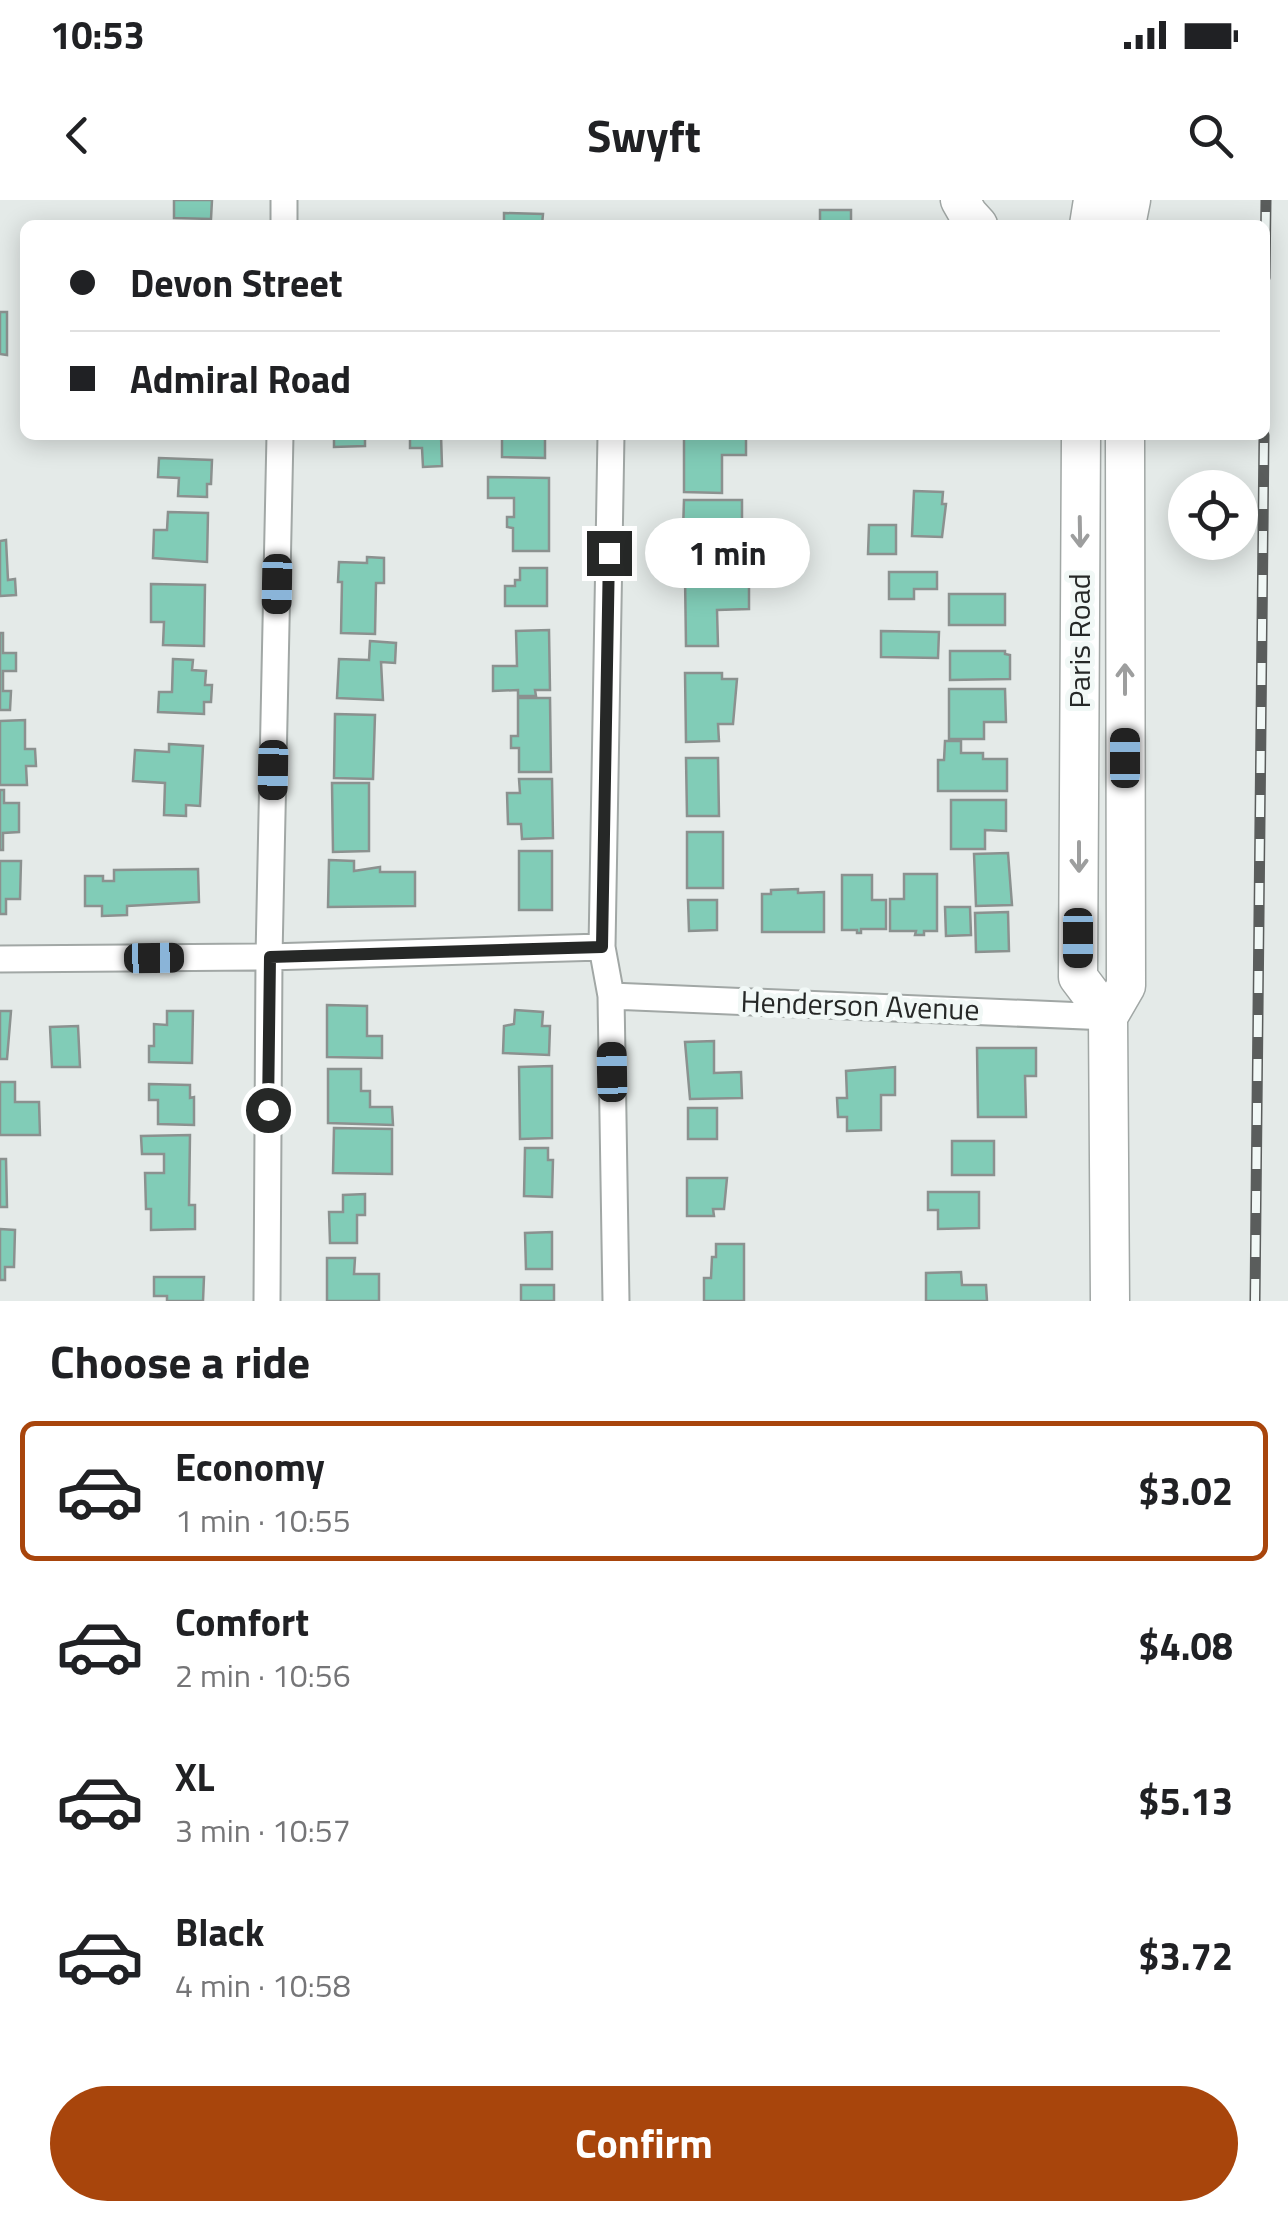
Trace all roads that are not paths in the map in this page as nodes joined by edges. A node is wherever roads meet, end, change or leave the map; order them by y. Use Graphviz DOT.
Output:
graph roads {
  1 [pos="280,440"];
  2 [pos="611,440"];
  3 [pos="1080,440"];
  4 [pos="1124,440"];
  5 [pos="602,947"];
  6 [pos="270,957"];
  7 [pos="0,959"];
  8 [pos="611,996"];
  9 [pos="1108,1017"];
  10 [pos="267,1301"];
  11 [pos="616,1301"];
  12 [pos="1110,1301"];
  1 -- 6 [label="street"];
  2 -- 5 [label="street"];
  3 -- 9 [label="main road, Paris Road, one-way"];
  9 -- 4 [label="main road, Paris Road, one-way"];
  5 -- 6 [label="street"];
  5 -- 8 [label="street"];
  6 -- 7 [label="street"];
  6 -- 10 [label="street"];
  8 -- 9 [label="street, Henderson Avenue"];
  8 -- 11 [label="street"];
  9 -- 12 [label="main road, Paris Road"];
}
